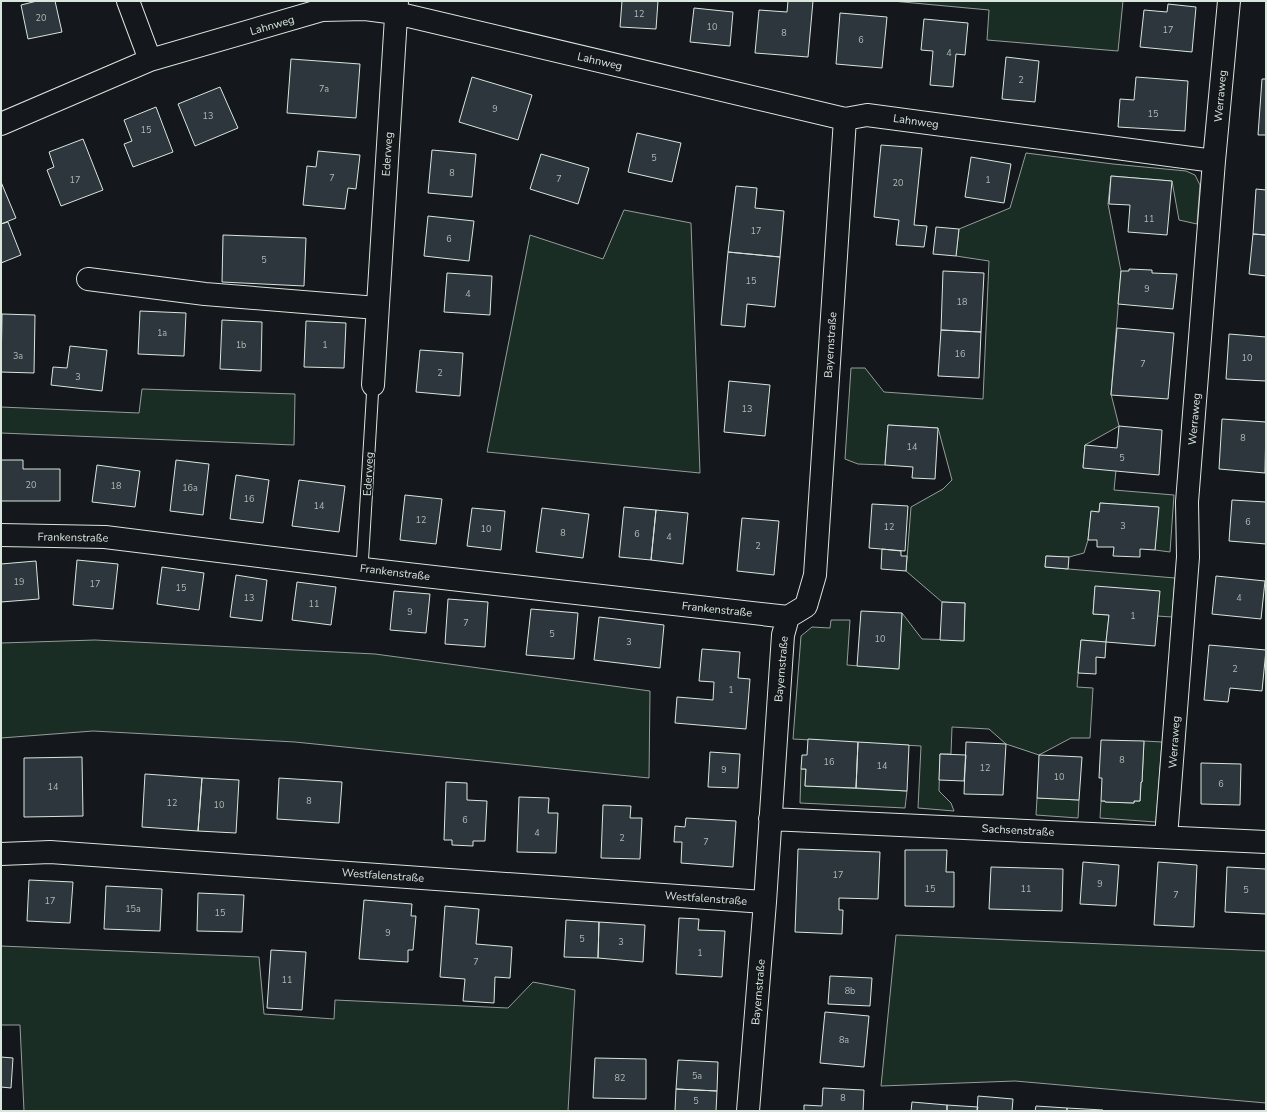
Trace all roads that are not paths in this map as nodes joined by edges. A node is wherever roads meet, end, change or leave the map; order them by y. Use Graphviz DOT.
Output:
graph roads {
  1 [pos="128,1"];
  2 [pos="1229,1"];
  3 [pos="397,7"];
  4 [pos="150,60"];
  5 [pos="844,119"];
  6 [pos="1,124"];
  7 [pos="1214,161"];
  8 [pos="88,279"];
  9 [pos="377,308"];
  10 [pos="373,385"];
  11 [pos="1,535"];
  12 [pos="362,568"];
  13 [pos="788,617"];
  14 [pos="770,818"];
  15 [pos="1166,837"];
  16 [pos="1266,842"];
  17 [pos="1,854"];
  18 [pos="765,902"];
  19 [pos="748,1111"];
  1 -- 4 [label="street"];
  2 -- 7 [label="street, Werraweg"];
  3 -- 4 [label="street, Lahnweg"];
  3 -- 5 [label="street, Lahnweg"];
  3 -- 9 [label="street, Ederweg"];
  4 -- 6 [label="street, Lahnweg"];
  5 -- 7 [label="street, Lahnweg"];
  5 -- 13 [label="street, Bayernstraße"];
  7 -- 15 [label="street, Werraweg"];
  8 -- 9 [label="street"];
  9 -- 10 [label="street, Ederweg"];
  10 -- 12 [label="lane, Ederweg"];
  11 -- 12 [label="street, Frankenstraße"];
  12 -- 13 [label="street, Frankenstraße"];
  13 -- 14 [label="street, Bayernstraße"];
  14 -- 15 [label="street, Sachsenstraße"];
  14 -- 18 [label="street, Bayernstraße"];
  15 -- 16 [label="street, Sachsenstraße"];
  17 -- 18 [label="street, Westfalenstraße"];
  18 -- 19 [label="street, Bayernstraße"];
}
